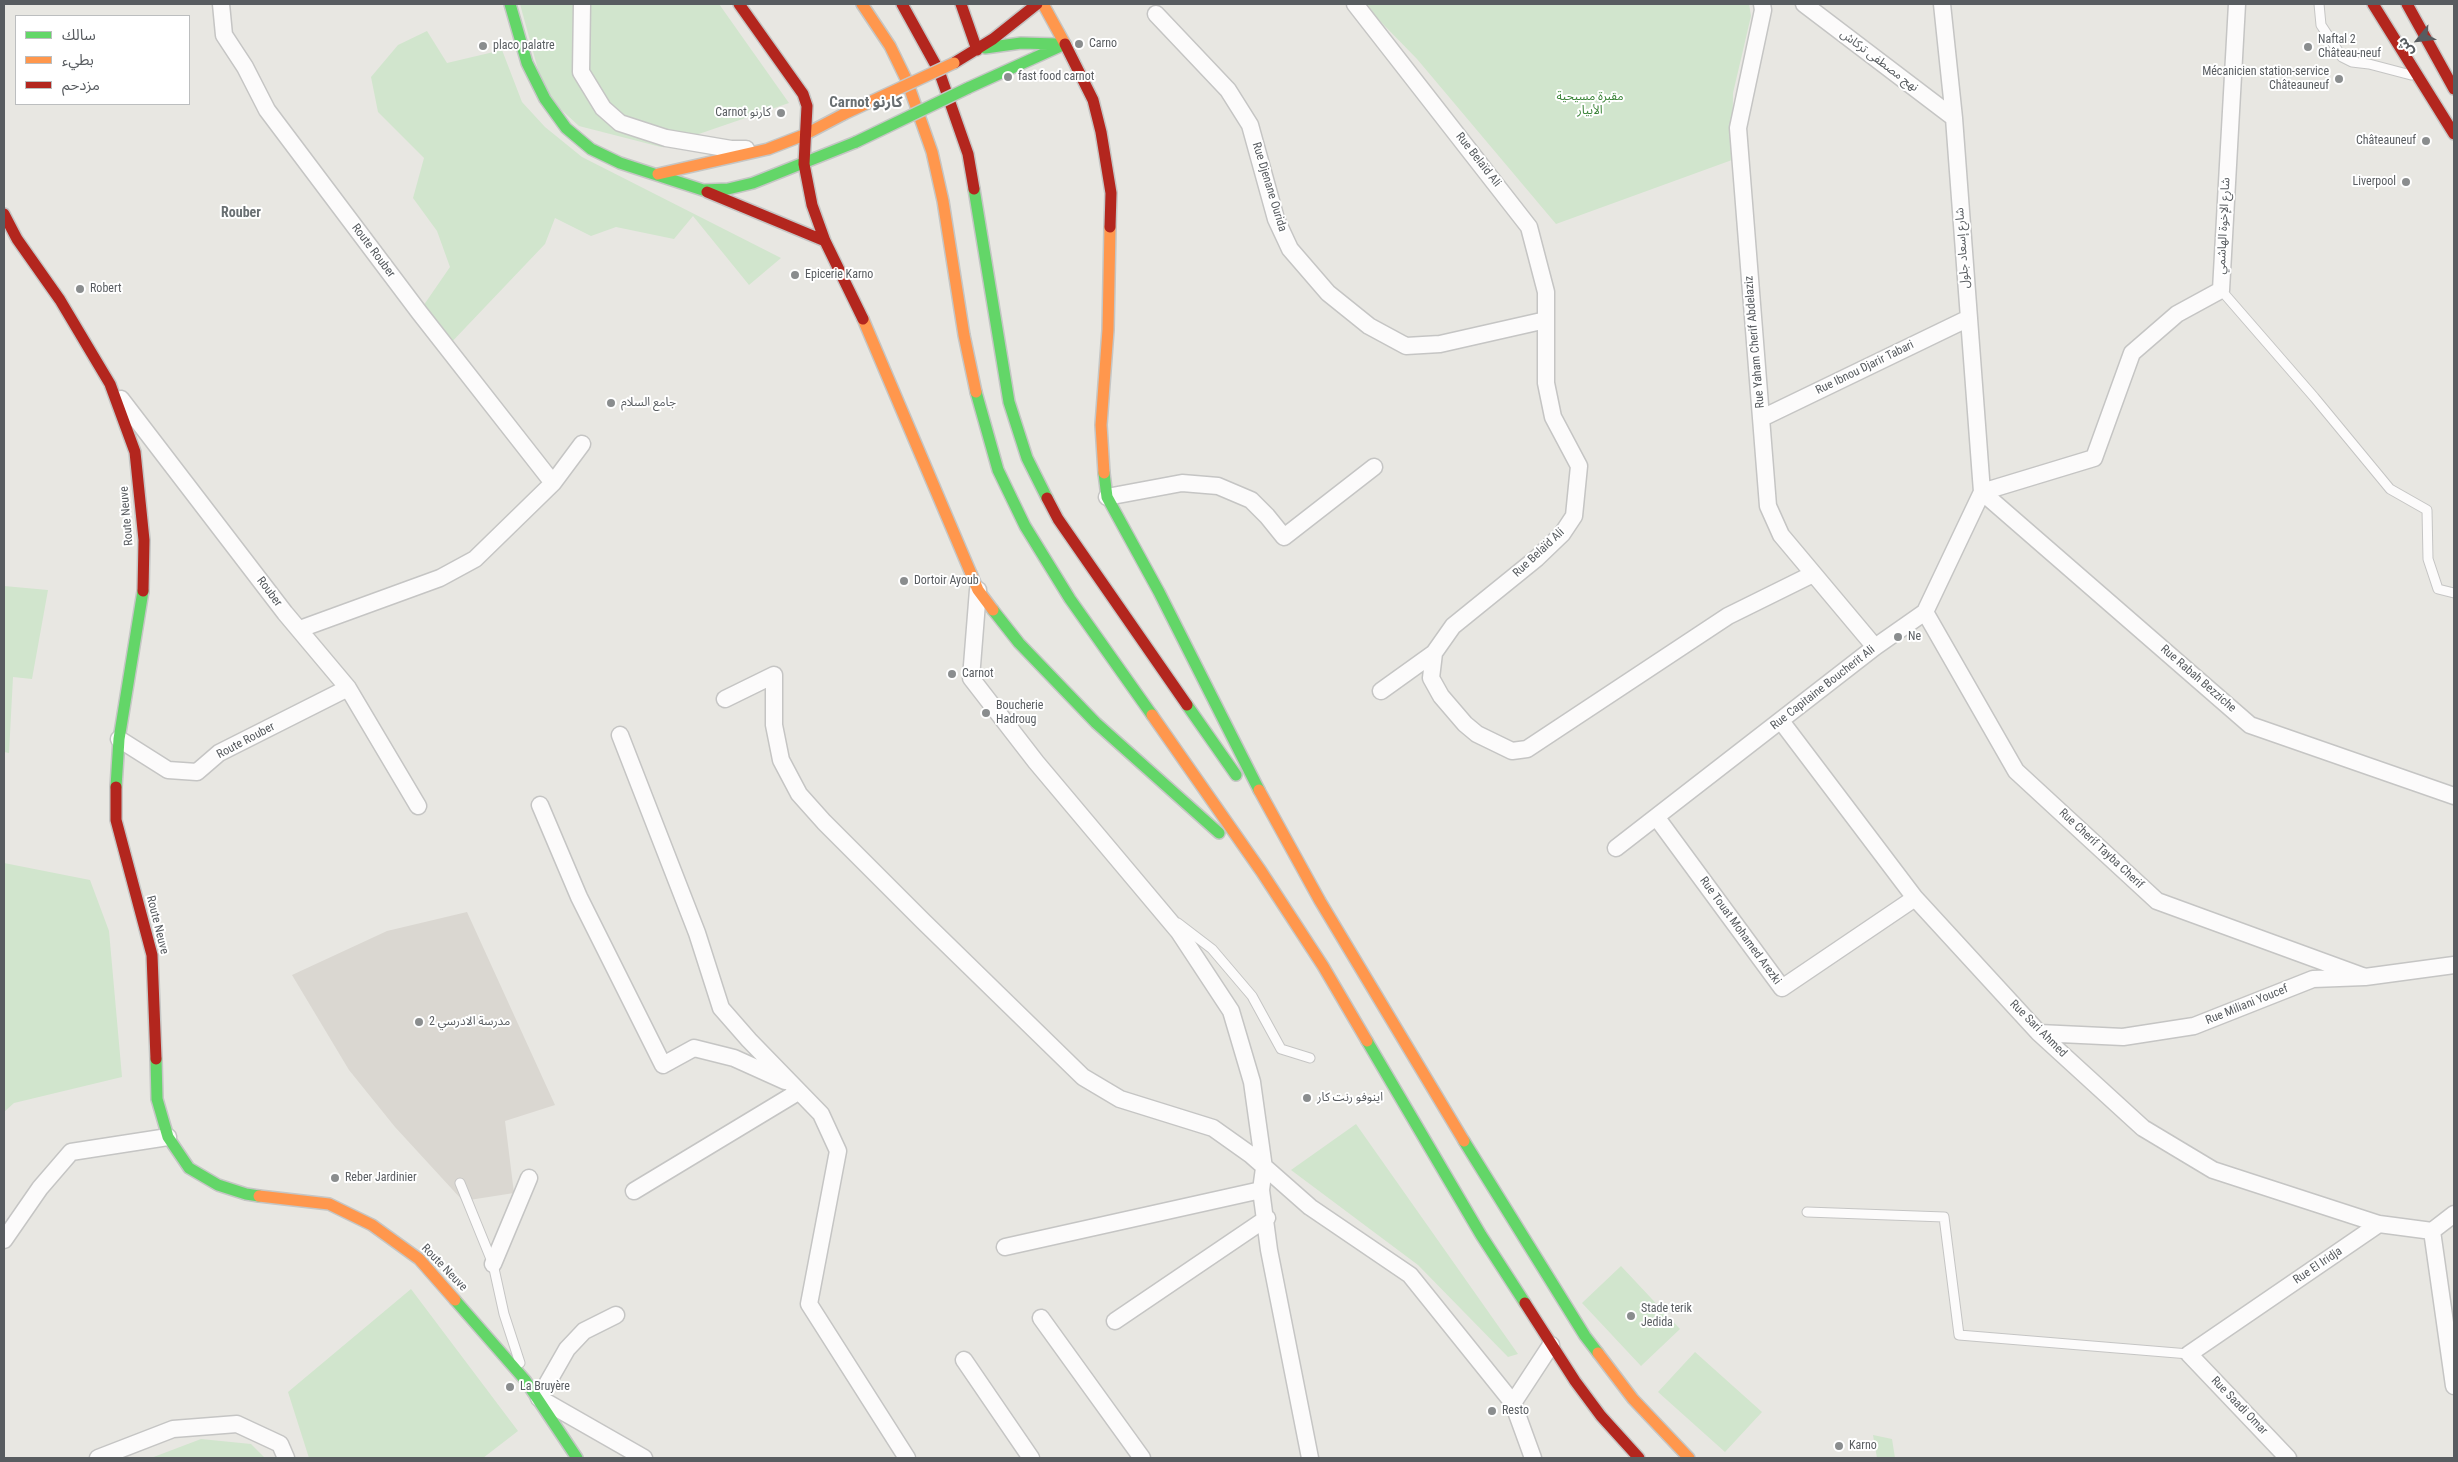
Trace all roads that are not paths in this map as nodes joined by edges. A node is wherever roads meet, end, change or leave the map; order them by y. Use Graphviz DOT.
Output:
graph roads {
  1 [pos="221,4"];
  2 [pos="510,4"];
  3 [pos="582,4"];
  4 [pos="739,4"];
  5 [pos="862,4"];
  6 [pos="902,4"];
  7 [pos="961,4"];
  8 [pos="1037,4"];
  9 [pos="1043,4"];
  10 [pos="1355,4"];
  11 [pos="1762,4"];
  12 [pos="1804,4"];
  13 [pos="1942,4"];
  14 [pos="2237,4"];
  15 [pos="2319,4"];
  16 [pos="2372,4"];
  17 [pos="2407,4"];
  18 [pos="1156,14"];
  19 [pos="1065,44"];
  20 [pos="977,50"];
  21 [pos="984,72"];
  22 [pos="2417,76"];
  23 [pos="2451,79"];
  24 [pos="2454,90"];
  25 [pos="1954,118"];
  26 [pos="832,119"];
  27 [pos="804,135"];
  28 [pos="2453,136"];
  29 [pos="845,147"];
  30 [pos="768,148"];
  31 [pos="804,164"];
  32 [pos="657,175"];
  33 [pos="703,190"];
  34 [pos="4,214"];
  35 [pos="825,241"];
  36 [pos="2221,290"];
  37 [pos="1969,318"];
  38 [pos="1546,320"];
  39 [pos="110,384"];
  40 [pos="1762,418"];
  41 [pos="582,444"];
  42 [pos="1374,466"];
  43 [pos="553,483"];
  44 [pos="1982,492"];
  45 [pos="1107,497"];
  46 [pos="1813,574"];
  47 [pos="978,590"];
  48 [pos="2454,593"];
  49 [pos="1925,612"];
  50 [pos="300,628"];
  51 [pos="1875,647"];
  52 [pos="1434,653"];
  53 [pos="348,688"];
  54 [pos="1381,691"];
  55 [pos="725,698"];
  56 [pos="1781,721"];
  57 [pos="620,735"];
  58 [pos="119,740"];
  59 [pos="2454,796"];
  60 [pos="540,805"];
  61 [pos="418,806"];
  62 [pos="1657,818"];
  63 [pos="1616,848"];
  64 [pos="1915,898"];
  65 [pos="1320,901"];
  66 [pos="1160,910"];
  67 [pos="1311,949"];
  68 [pos="2454,965"];
  69 [pos="2365,977"];
  70 [pos="2039,1033"];
  71 [pos="1310,1058"];
  72 [pos="796,1088"];
  73 [pos="168,1137"];
  74 [pos="1264,1168"];
  75 [pos="528,1178"];
  76 [pos="460,1183"];
  77 [pos="1261,1190"];
  78 [pos="634,1191"];
  79 [pos="1808,1212"];
  80 [pos="2454,1214"];
  81 [pos="1266,1218"];
  82 [pos="2380,1224"];
  83 [pos="2432,1231"];
  84 [pos="4,1240"];
  85 [pos="1006,1247"];
  86 [pos="493,1264"];
  87 [pos="616,1315"];
  88 [pos="1041,1318"];
  89 [pos="1115,1321"];
  90 [pos="1551,1345"];
  91 [pos="2189,1354"];
  92 [pos="964,1360"];
  93 [pos="526,1380"];
  94 [pos="2454,1386"];
  95 [pos="539,1398"];
  96 [pos="1513,1402"];
  97 [pos="1602,1436"];
  98 [pos="98,1458"];
  99 [pos="286,1458"];
  100 [pos="577,1458"];
  101 [pos="644,1458"];
  102 [pos="906,1458"];
  103 [pos="1031,1458"];
  104 [pos="1142,1458"];
  105 [pos="1310,1458"];
  106 [pos="1533,1458"];
  107 [pos="1639,1458"];
  108 [pos="1689,1458"];
  109 [pos="2288,1458"];
  1 -- 43 [label="street, Route Rouber"];
  2 -- 32 [label="main road"];
  3 -- 30 [label="street"];
  4 -- 27 [label="main road"];
  5 -- 67 [label="main road"];
  6 -- 65 [label="main road"];
  7 -- 20 [label="main road"];
  8 -- 20 [label="main road"];
  9 -- 19 [label="main road"];
  10 -- 38 [label="street, Rue Belaïd Ali"];
  11 -- 40 [label="street, Rue Yaham Cherif Abdelaziz"];
  12 -- 25 [label="street, نهج مصطفى تركاش"];
  13 -- 25 [label="street, شارع إسعاد جلول"];
  14 -- 36 [label="street, شارع الإخوة الهاشمي"];
  15 -- 22 [label="lane"];
  16 -- 22 [label="main road"];
  17 -- 23 [label="main road"];
  18 -- 38 [label="street, Rue Djenane Ourida"];
  19 -- 20 [label="main road"];
  19 -- 21 [label="main road"];
  19 -- 45 [label="main road"];
  20 -- 21 [label="main road"];
  20 -- 26 [label="main road, bridge"];
  21 -- 29 [label="main road, bridge"];
  22 -- 28 [label="main road"];
  23 -- 24 [label="main road"];
  25 -- 37 [label="street, شارع إسعاد جلول"];
  26 -- 27 [label="main road"];
  26 -- 29 [label="main road"];
  27 -- 30 [label="main road"];
  27 -- 31 [label="main road"];
  29 -- 31 [label="main road"];
  30 -- 32 [label="main road"];
  31 -- 33 [label="main road"];
  31 -- 35 [label="main road"];
  32 -- 33 [label="main road"];
  33 -- 35 [label="main road"];
  34 -- 39 [label="main road, Route Neuve"];
  35 -- 47 [label="main road"];
  36 -- 44 [label="street, شارع الإخوة الهاشمي"];
  36 -- 48 [label="lane"];
  37 -- 40 [label="street, Rue Ibnou Djarir Tabari"];
  37 -- 44 [label="street, شارع إسعاد جلول"];
  38 -- 52 [label="street, Rue Belaïd Ali"];
  39 -- 50 [label="street, Rouber"];
  39 -- 58 [label="main road, Route Neuve"];
  40 -- 46 [label="street, Rue Yaham Cherif Abdelaziz"];
  41 -- 43 [label="street"];
  42 -- 45 [label="street"];
  43 -- 50 [label="street"];
  44 -- 49 [label="street, Rue Capitaine Boucherit Ali"];
  44 -- 59 [label="street, Rue Rabah Bezziche"];
  45 -- 65 [label="main road"];
  46 -- 51 [label="street, Rue Yaham Cherif Abdelaziz"];
  46 -- 52 [label="street"];
  47 -- 66 [label="street"];
  47 -- 67 [label="main road"];
  49 -- 51 [label="street, Rue Capitaine Boucherit Ali"];
  49 -- 69 [label="street, Rue Cherif Tayba Cherif"];
  50 -- 53 [label="street, Rouber"];
  51 -- 56 [label="street, Rue Capitaine Boucherit Ali"];
  52 -- 54 [label="street"];
  53 -- 58 [label="street, Route Rouber"];
  53 -- 61 [label="street, Rouber"];
  55 -- 74 [label="street"];
  56 -- 62 [label="street, Rue Capitaine Boucherit Ali"];
  56 -- 64 [label="street, Rue Sari Ahmed"];
  57 -- 72 [label="street"];
  58 -- 73 [label="main road, Route Neuve"];
  60 -- 72 [label="street"];
  62 -- 63 [label="street, Rue Capitaine Boucherit Ali"];
  62 -- 64 [label="street, Rue Touat Mohamed Arezki"];
  64 -- 70 [label="street, Rue Sari Ahmed"];
  65 -- 108 [label="main road"];
  66 -- 71 [label="lane"];
  66 -- 74 [label="street"];
  67 -- 90 [label="main road"];
  68 -- 69 [label="street, Rue Miliani Youcef"];
  69 -- 70 [label="street, Rue Miliani Youcef"];
  70 -- 82 [label="street, Rue Sari Ahmed"];
  72 -- 78 [label="street"];
  72 -- 102 [label="street"];
  73 -- 84 [label="street"];
  73 -- 93 [label="main road, Route Neuve"];
  74 -- 77 [label="street"];
  74 -- 96 [label="street"];
  75 -- 86 [label="street"];
  76 -- 86 [label="lane"];
  77 -- 81 [label="street"];
  77 -- 85 [label="street"];
  79 -- 91 [label="lane"];
  80 -- 83 [label="street"];
  81 -- 89 [label="street"];
  81 -- 105 [label="street"];
  82 -- 83 [label="street"];
  82 -- 91 [label="street, Rue El Iridja"];
  83 -- 94 [label="street"];
  86 -- 93 [label="lane"];
  87 -- 95 [label="street"];
  88 -- 104 [label="street"];
  90 -- 96 [label="street"];
  90 -- 97 [label="main road"];
  90 -- 107 [label="main road"];
  91 -- 109 [label="street, Rue Saadi Omar"];
  92 -- 103 [label="street"];
  93 -- 95 [label="main road, Route Neuve"];
  95 -- 100 [label="main road, Route Neuve"];
  95 -- 101 [label="street"];
  96 -- 106 [label="street"];
  98 -- 99 [label="street"];
}
